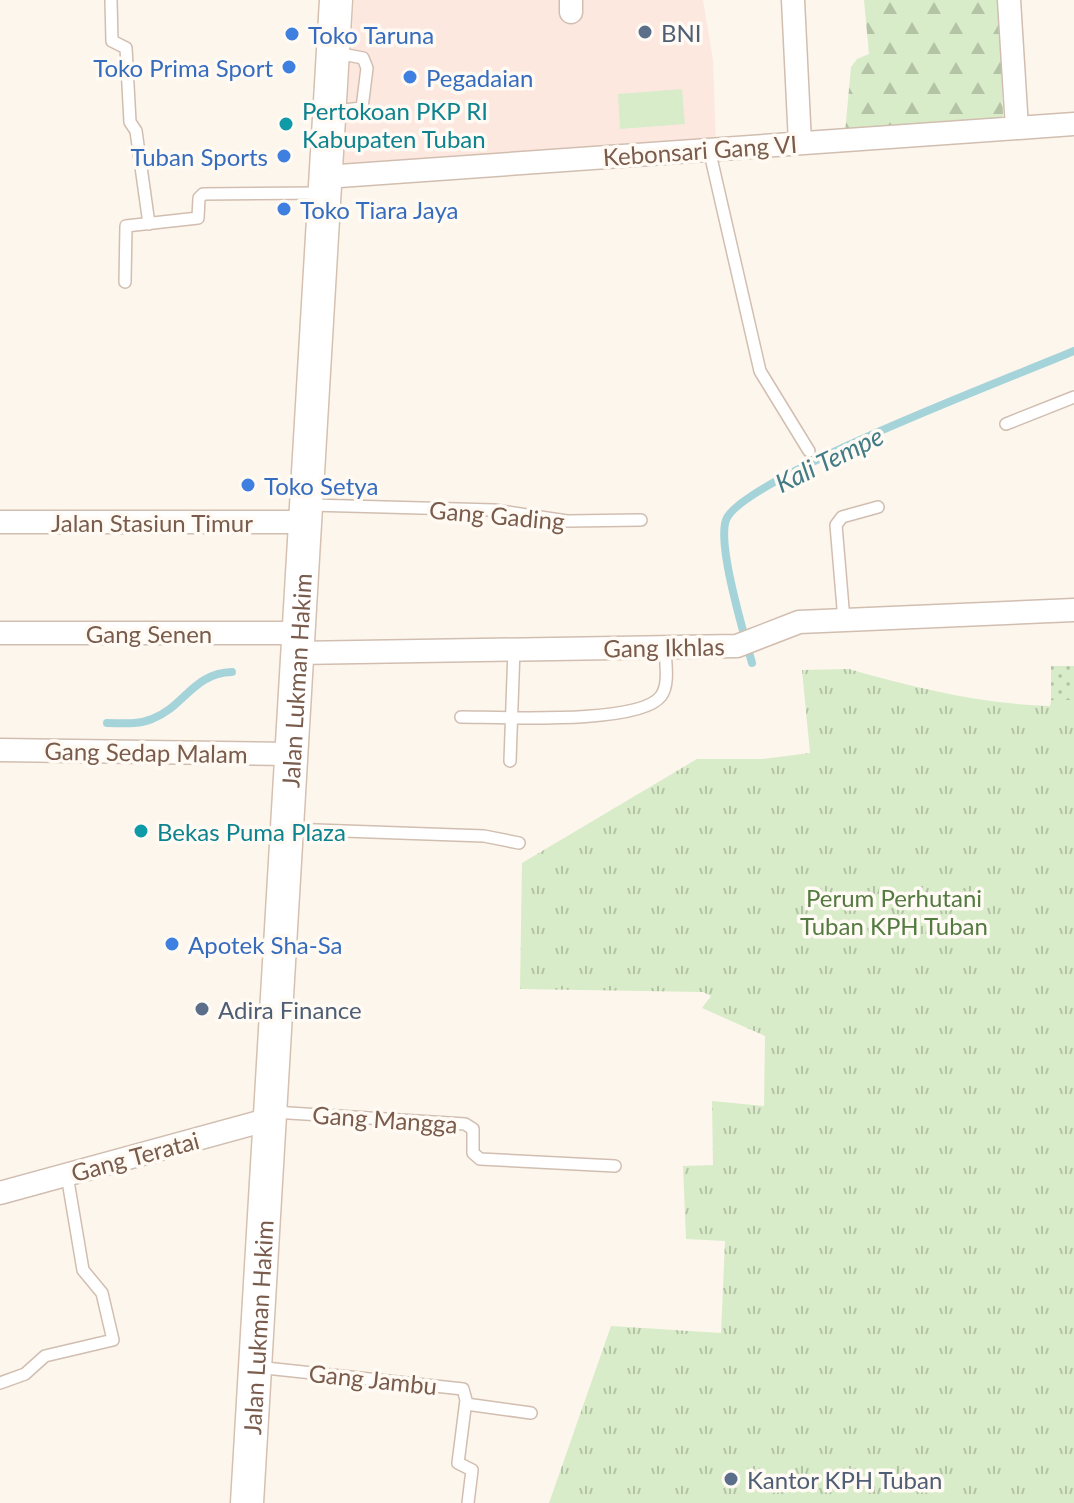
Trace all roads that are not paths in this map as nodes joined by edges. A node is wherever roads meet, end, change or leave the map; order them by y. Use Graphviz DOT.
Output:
graph roads {
  1 [pos="111,0"];
  2 [pos="336,0"];
  3 [pos="793,0"];
  4 [pos="1009,0"];
  5 [pos="1074,124"];
  6 [pos="1017,128"];
  7 [pos="800,143"];
  8 [pos="709,149"];
  9 [pos="324,185"];
  10 [pos="149,224"];
  11 [pos="125,282"];
  12 [pos="1074,397"];
  13 [pos="1006,424"];
  14 [pos="809,451"];
  15 [pos="878,507"];
  16 [pos="305,513"];
  17 [pos="641,520"];
  18 [pos="0,522"];
  19 [pos="1074,610"];
  20 [pos="844,620"];
  21 [pos="0,633"];
  22 [pos="298,643"];
  23 [pos="665,647"];
  24 [pos="514,649"];
  25 [pos="461,717"];
  26 [pos="511,717"];
  27 [pos="0,750"];
  28 [pos="291,754"];
  29 [pos="510,761"];
  30 [pos="287,829"];
  31 [pos="519,843"];
  32 [pos="270,1115"];
  33 [pos="615,1166"];
  34 [pos="67,1175"];
  35 [pos="0,1193"];
  36 [pos="255,1367"];
  37 [pos="0,1383"];
  38 [pos="466,1404"];
  39 [pos="531,1413"];
  40 [pos="247,1503"];
  41 [pos="468,1503"];
  1 -- 10 [label="lane"];
  2 -- 9 [label="main road, Jalan Lukman Hakim"];
  3 -- 7 [label="street"];
  4 -- 6 [label="street"];
  5 -- 6 [label="street, Kebonsari Gang VI"];
  6 -- 7 [label="street, Kebonsari Gang VI"];
  7 -- 8 [label="street, Kebonsari Gang VI"];
  8 -- 9 [label="street, Kebonsari Gang VI"];
  8 -- 14 [label="lane"];
  9 -- 10 [label="lane"];
  9 -- 16 [label="main road, Jalan Lukman Hakim"];
  10 -- 11 [label="lane"];
  12 -- 13 [label="lane"];
  15 -- 20 [label="lane"];
  16 -- 17 [label="lane, Gang Gading"];
  16 -- 18 [label="street, Jalan Stasiun Timur"];
  16 -- 22 [label="main road, Jalan Lukman Hakim"];
  19 -- 20 [label="street, Gang Ikhlas"];
  20 -- 23 [label="street, Gang Ikhlas"];
  21 -- 22 [label="street, Gang Senen"];
  22 -- 24 [label="street, Gang Ikhlas"];
  22 -- 28 [label="main road, Jalan Lukman Hakim"];
  23 -- 24 [label="street, Gang Ikhlas"];
  23 -- 26 [label="lane"];
  24 -- 26 [label="lane"];
  25 -- 26 [label="lane"];
  26 -- 29 [label="lane"];
  27 -- 28 [label="street, Gang Sedap Malam"];
  28 -- 30 [label="main road, Jalan Lukman Hakim"];
  30 -- 31 [label="lane"];
  30 -- 32 [label="main road, Jalan Lukman Hakim"];
  32 -- 33 [label="lane, Gang Mangga"];
  32 -- 34 [label="street, Gang Teratai"];
  32 -- 36 [label="main road, Jalan Lukman Hakim"];
  34 -- 35 [label="street, Gang Teratai"];
  34 -- 37 [label="lane"];
  36 -- 38 [label="lane, Gang Jambu"];
  36 -- 40 [label="main road, Jalan Lukman Hakim"];
  38 -- 39 [label="lane"];
  38 -- 41 [label="lane, Gang Jambu"];
}
